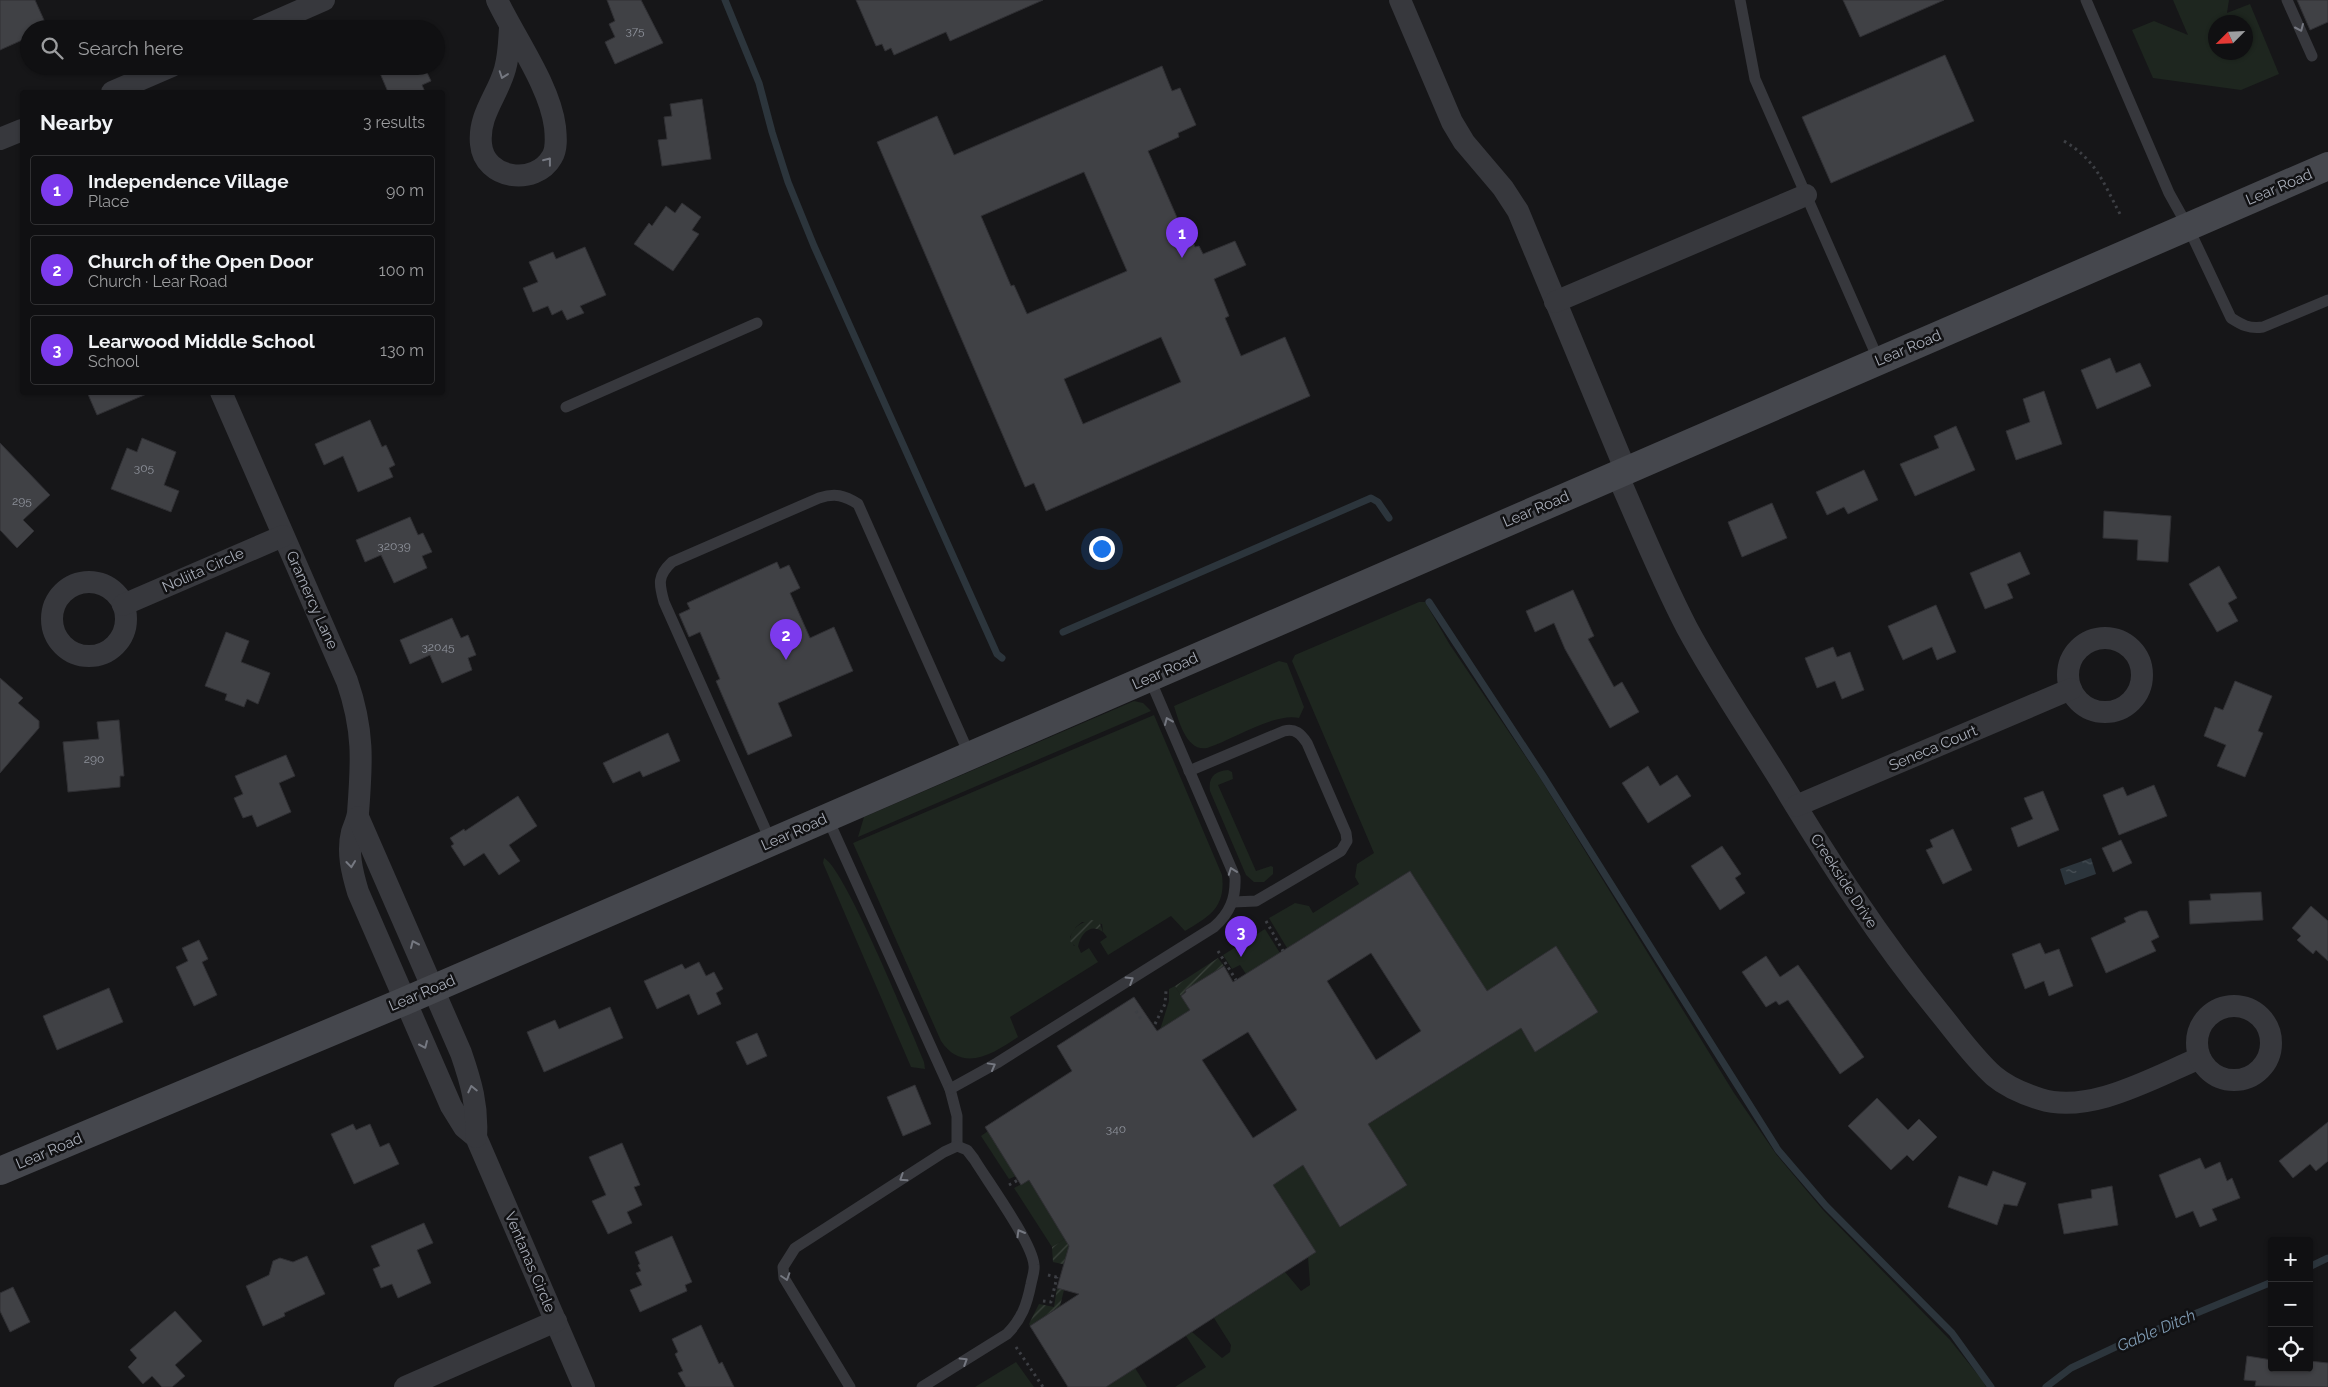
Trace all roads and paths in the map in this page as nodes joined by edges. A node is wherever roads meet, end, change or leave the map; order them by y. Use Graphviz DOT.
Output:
graph roads {
  1 [pos="324,0"];
  2 [pos="497,0"];
  3 [pos="1400,0"];
  4 [pos="1740,0"];
  5 [pos="2086,0"];
  6 [pos="2287,0"];
  7 [pos="278,20"];
  8 [pos="510,28"];
  9 [pos="2312,56"];
  10 [pos="151,75"];
  11 [pos="117,90"];
  12 [pos="20,131"];
  13 [pos="0,140"];
  14 [pos="2064,140"];
  15 [pos="2328,166"];
  16 [pos="1806,195"];
  17 [pos="2120,214"];
  18 [pos="2188,227"];
  19 [pos="2328,300"];
  20 [pos="1556,302"];
  21 [pos="758,323"];
  22 [pos="1879,361"];
  23 [pos="222,395"];
  24 [pos="566,407"];
  25 [pos="1622,473"];
  26 [pos="283,536"];
  27 [pos="123,605"];
  28 [pos="1149,678"];
  29 [pos="2071,689"];
  30 [pos="970,756"];
  31 [pos="1189,771"];
  32 [pos="1796,806"];
  33 [pos="358,816"];
  34 [pos="827,817"];
  35 [pos="771,842"];
  36 [pos="1233,902"];
  37 [pos="1266,921"];
  38 [pos="1283,950"];
  39 [pos="1218,951"];
  40 [pos="1236,980"];
  41 [pos="433,988"];
  42 [pos="1166,991"];
  43 [pos="405,1000"];
  44 [pos="1136,1011"];
  45 [pos="1141,1019"];
  46 [pos="1155,1024"];
  47 [pos="2200,1058"];
  48 [pos="950,1089"];
  49 [pos="476,1137"];
  50 [pos="957,1146"];
  51 [pos="0,1171"];
  52 [pos="1018,1180"];
  53 [pos="1009,1185"];
  54 [pos="1057,1277"];
  55 [pos="1042,1301"];
  56 [pos="556,1321"];
  57 [pos="1007,1334"];
  58 [pos="405,1387"];
  59 [pos="584,1387"];
  60 [pos="850,1387"];
  61 [pos="922,1387"];
  62 [pos="1043,1387"];
  1 -- 7 [label="street"];
  2 -- 8 [label="street"];
  3 -- 20 [label="street, Creekside Drive"];
  4 -- 16 [label="lane"];
  5 -- 18 [label="lane"];
  6 -- 9 [label="lane, one-way"];
  8 -- 8 [label="street, one-way"];
  10 -- 11 [label="street"];
  12 -- 13 [label="street"];
  14 -- 17 [label="path"];
  15 -- 18 [label="street, Lear Road"];
  16 -- 20 [label="street"];
  16 -- 22 [label="lane"];
  18 -- 19 [label="lane"];
  18 -- 22 [label="street, Lear Road"];
  20 -- 25 [label="street, Creekside Drive"];
  21 -- 24 [label="lane"];
  22 -- 25 [label="street, Lear Road"];
  23 -- 26 [label="street, Gramercy Lane"];
  25 -- 28 [label="street, Lear Road"];
  25 -- 32 [label="street, Creekside Drive"];
  26 -- 27 [label="street, Noliita Circle"];
  26 -- 33 [label="street, Gramercy Lane"];
  28 -- 30 [label="street, Lear Road"];
  31 -- 28 [label="lane, one-way"];
  29 -- 32 [label="street, Seneca Court"];
  30 -- 34 [label="street, Lear Road"];
  30 -- 35 [label="lane"];
  36 -- 31 [label="lane, one-way"];
  31 -- 36 [label="lane"];
  32 -- 47 [label="street, Creekside Drive"];
  41 -- 33 [label="street, Gramercy Lane, one-way"];
  33 -- 43 [label="street, Gramercy Lane, one-way"];
  34 -- 35 [label="street, Lear Road"];
  34 -- 48 [label="lane"];
  35 -- 41 [label="street, Lear Road"];
  48 -- 36 [label="lane, one-way"];
  37 -- 38 [label="path"];
  39 -- 40 [label="path"];
  41 -- 43 [label="street, Lear Road"];
  49 -- 41 [label="street, Ventanas Circle, one-way"];
  42 -- 46 [label="path"];
  43 -- 49 [label="street, Ventanas Circle, one-way"];
  43 -- 51 [label="street, Lear Road"];
  44 -- 45 [label="path"];
  48 -- 50 [label="lane"];
  49 -- 56 [label="street, Ventanas Circle"];
  57 -- 50 [label="lane, one-way"];
  50 -- 60 [label="lane, one-way"];
  52 -- 53 [label="path"];
  54 -- 55 [label="path"];
  56 -- 58 [label="street"];
  56 -- 59 [label="street, Ventanas Circle"];
  61 -- 57 [label="lane, one-way"];
  57 -- 62 [label="path"];
}
